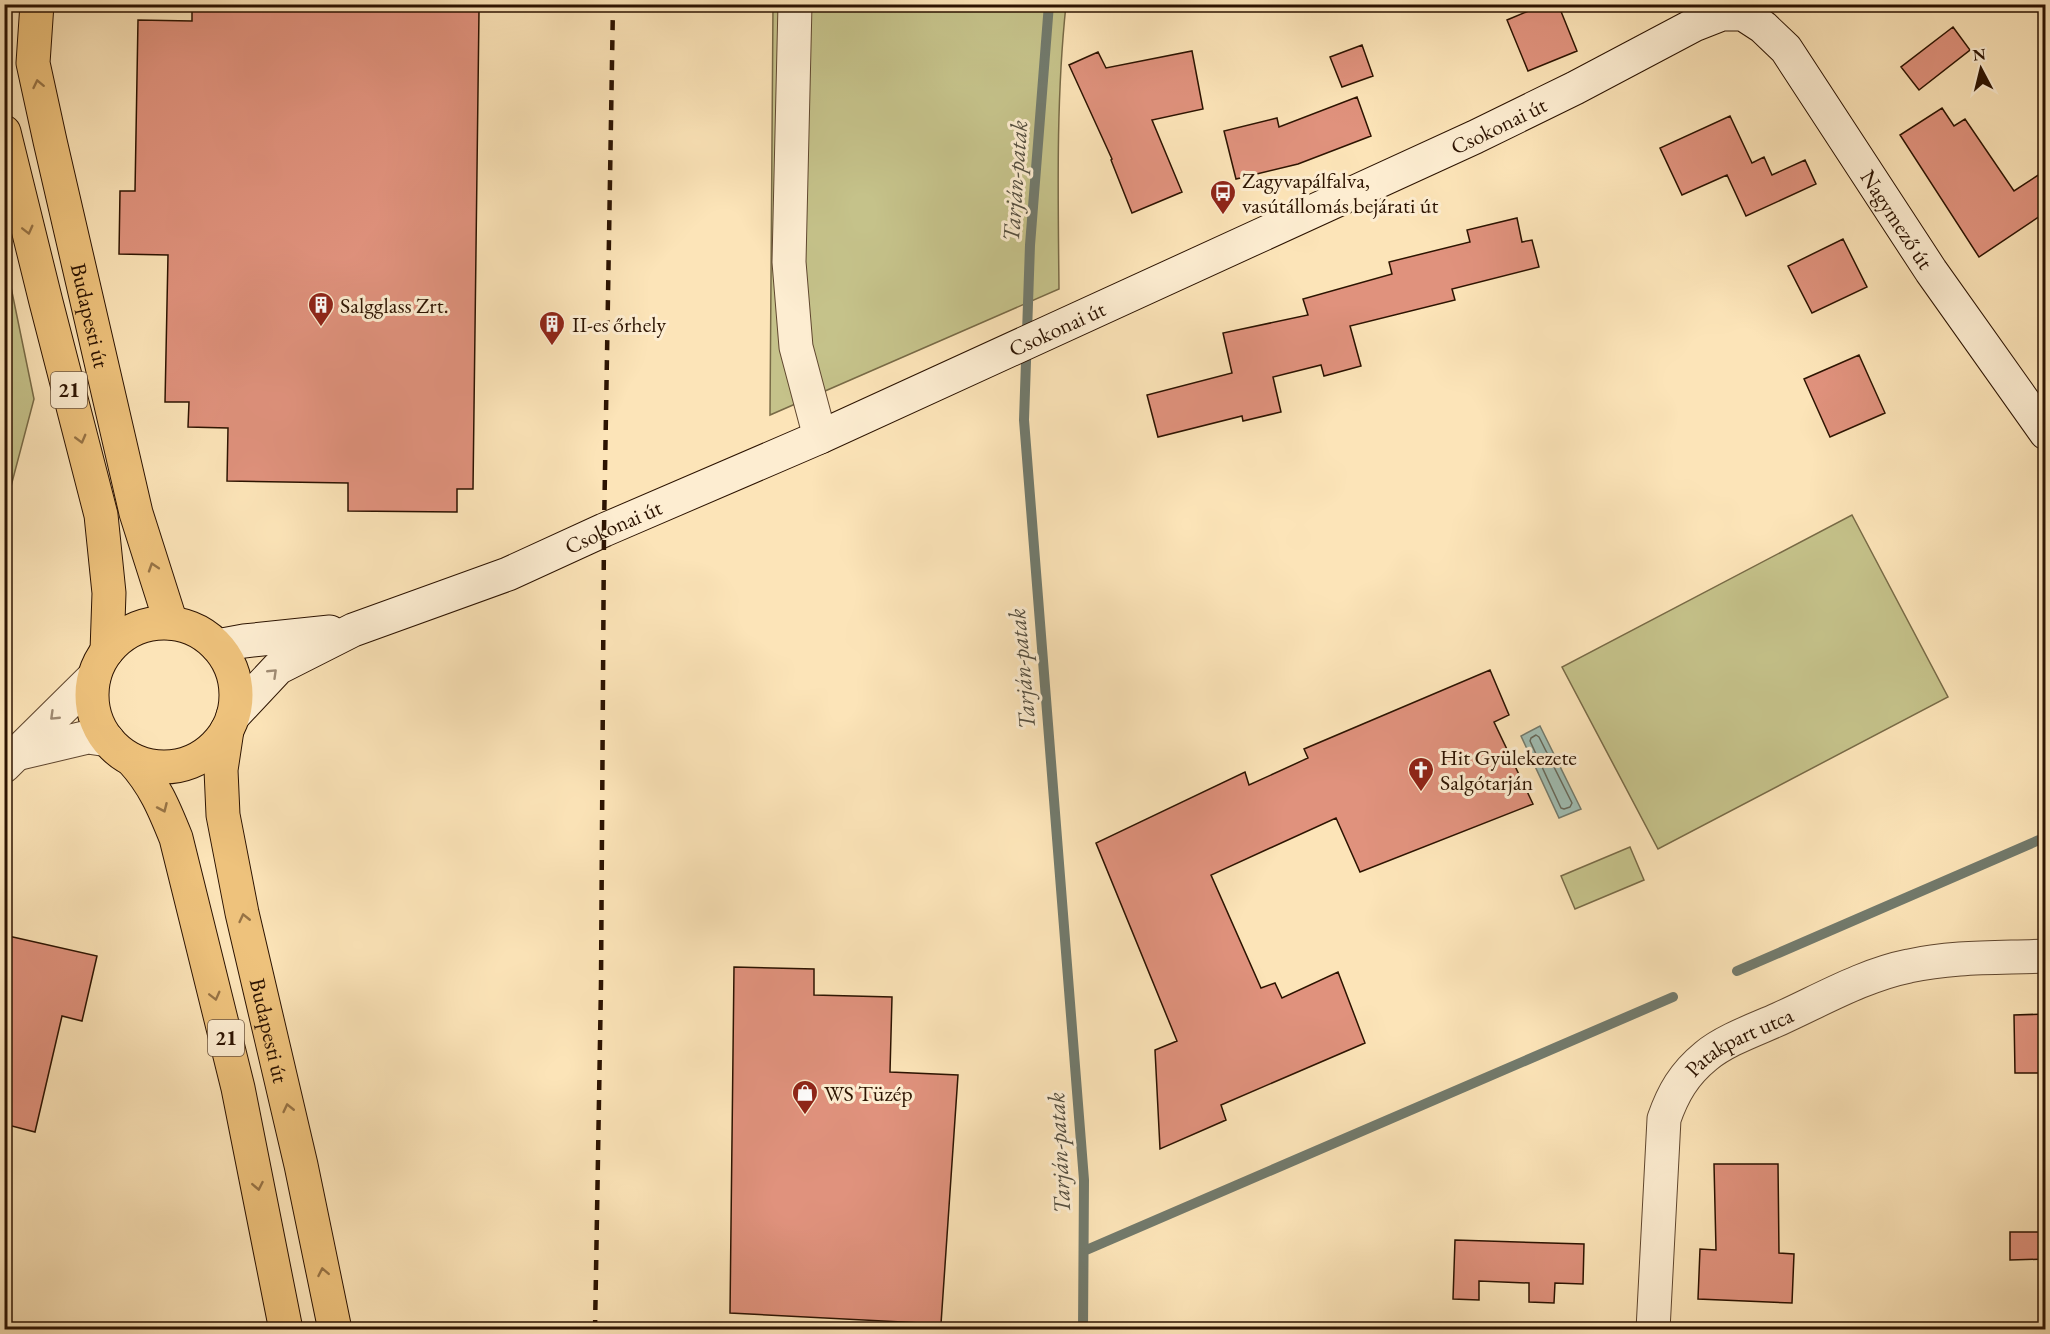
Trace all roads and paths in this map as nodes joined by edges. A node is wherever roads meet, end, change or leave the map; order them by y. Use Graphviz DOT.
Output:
graph roads {
  1 [pos="37,4"];
  2 [pos="795,4"];
  3 [pos="1742,9"];
  4 [pos="4,132"];
  5 [pos="2046,433"];
  6 [pos="820,437"];
  7 [pos="171,623"];
  8 [pos="353,630"];
  9 [pos="218,646"];
  10 [pos="100,664"];
  11 [pos="230,723"];
  12 [pos="120,750"];
  13 [pos="9,760"];
  14 [pos="2046,956"];
  15 [pos="286,1329"];
  16 [pos="335,1329"];
  17 [pos="1653,1329"];
  7 -- 1 [label="main road, Budapesti út / 21, one-way"];
  2 -- 6 [label="main road"];
  3 -- 5 [label="main road, Nagymező út"];
  3 -- 6 [label="main road, Csokonai út"];
  4 -- 10 [label="main road, Budapesti út / 21, one-way"];
  6 -- 8 [label="main road, Csokonai út"];
  7 -- 9 [label="main road, 21"];
  7 -- 10 [label="main road, 21"];
  8 -- 9 [label="main road"];
  11 -- 8 [label="main road, one-way"];
  9 -- 11 [label="main road, 21"];
  10 -- 12 [label="main road, 21"];
  10 -- 13 [label="main road, one-way"];
  11 -- 12 [label="main road"];
  16 -- 11 [label="main road, Budapesti út / 21, one-way"];
  12 -- 13 [label="main road"];
  12 -- 15 [label="main road, Budapesti út / 21, one-way"];
  14 -- 17 [label="main road, Patakpart utca"];
}
